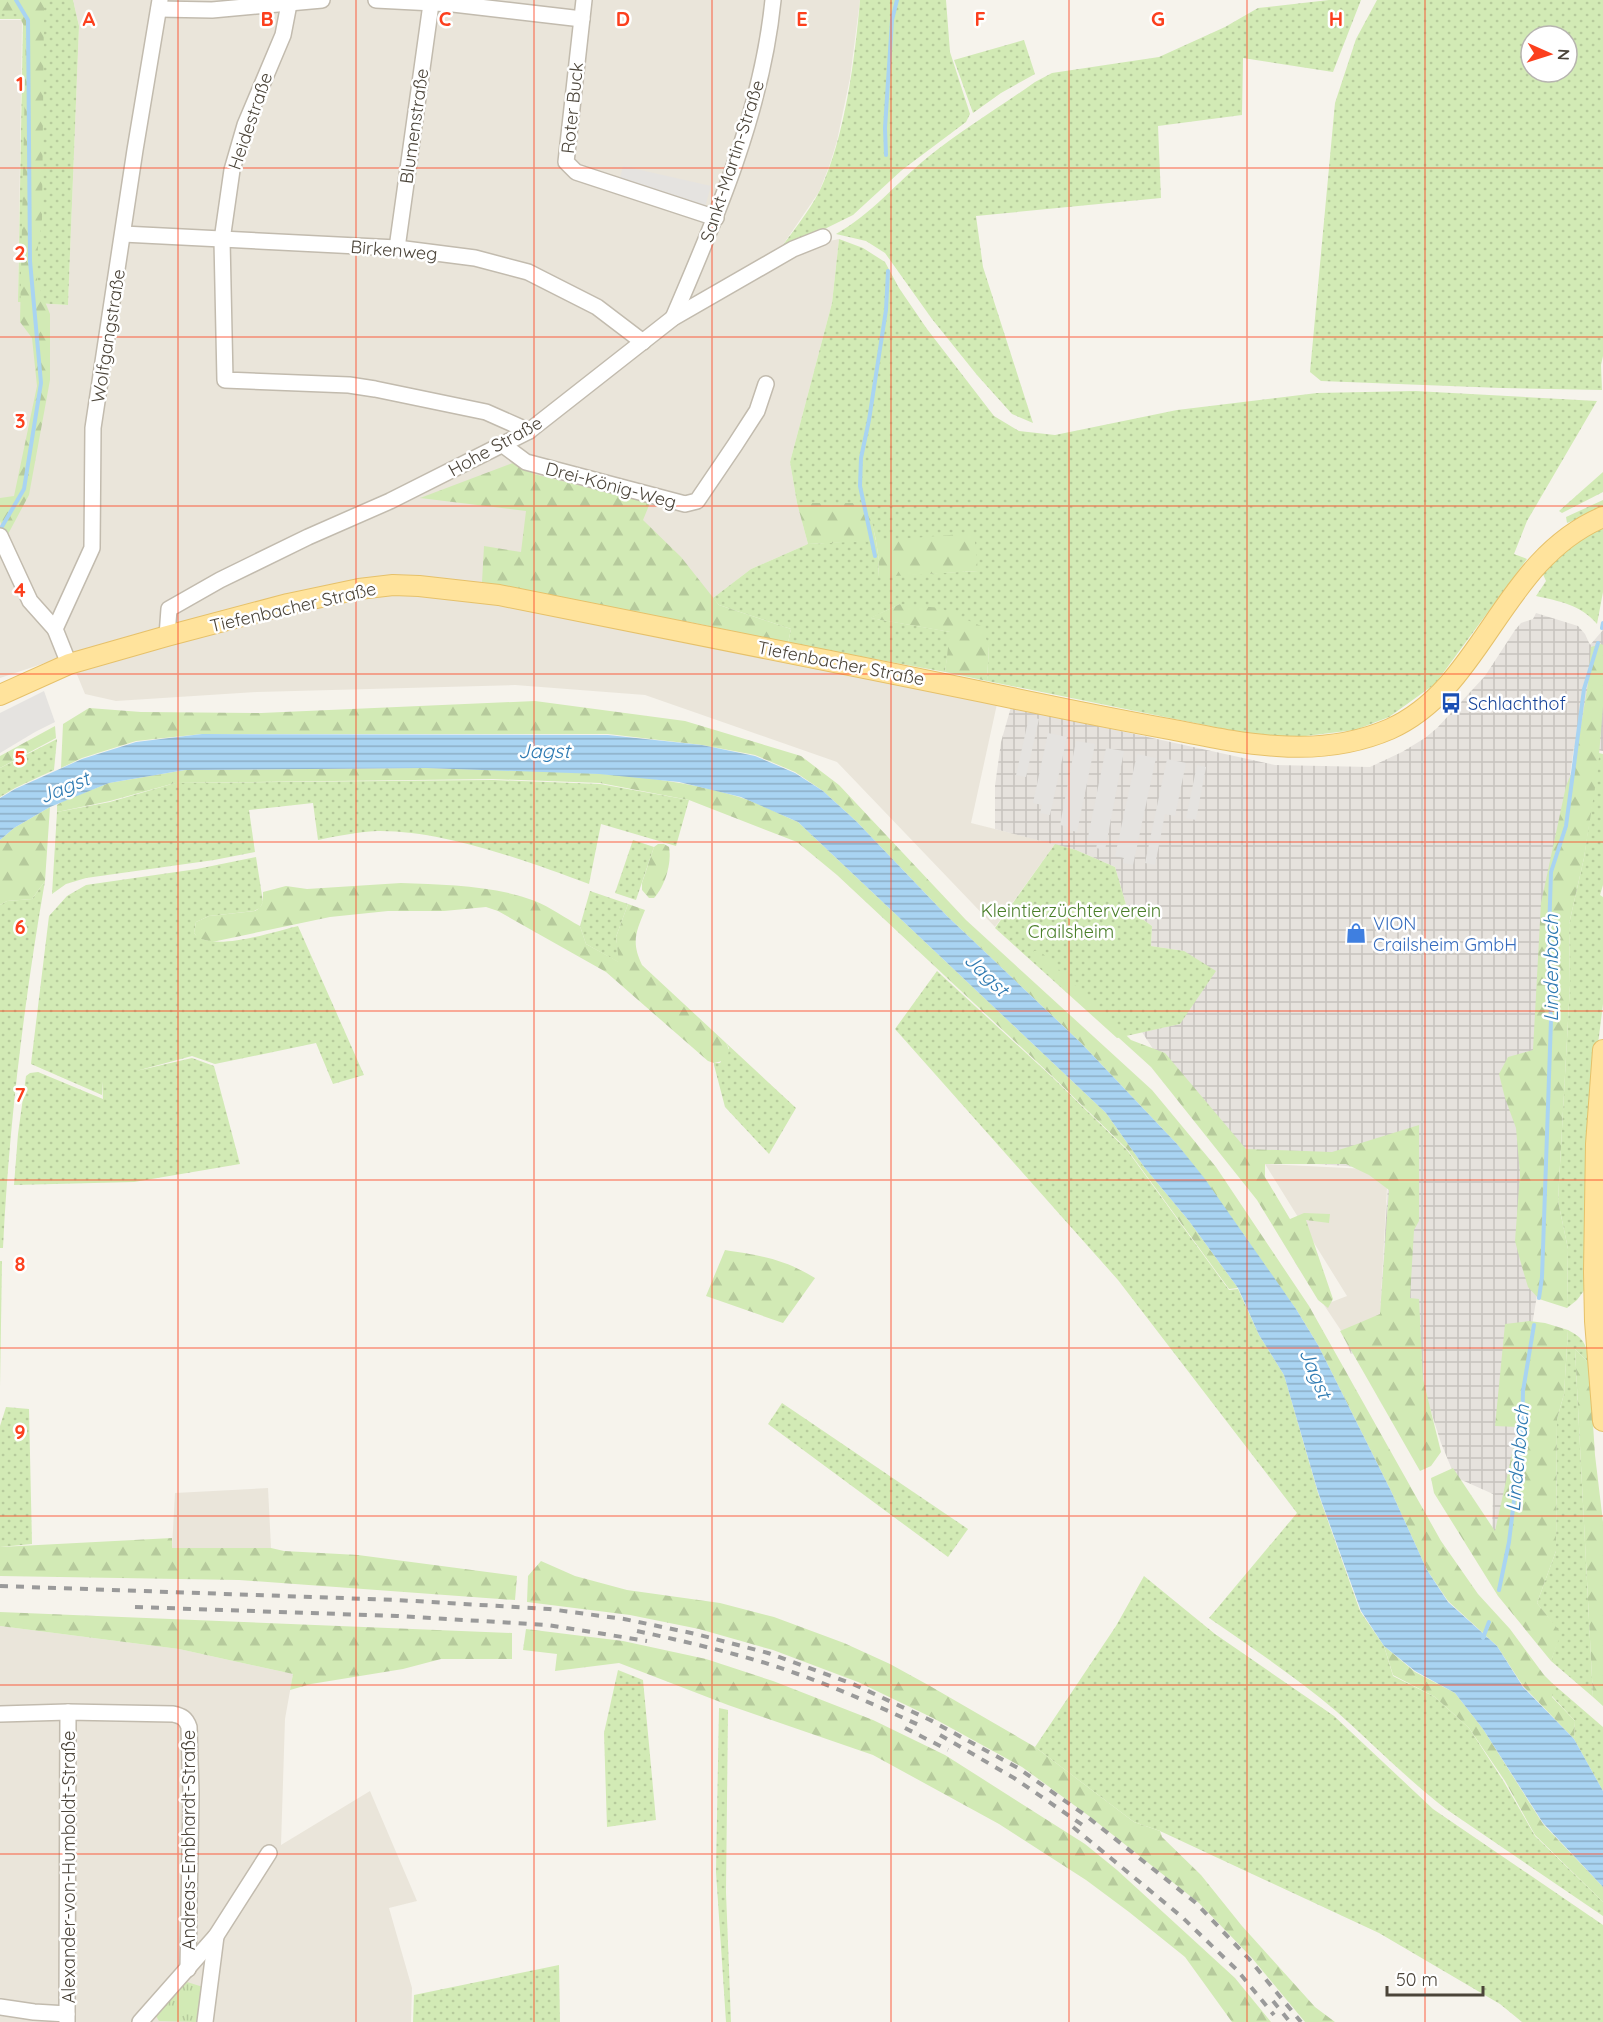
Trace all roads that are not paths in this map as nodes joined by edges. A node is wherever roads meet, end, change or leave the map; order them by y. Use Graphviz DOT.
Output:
graph roads {
  1 [pos="322,0"];
  2 [pos="376,0"];
  3 [pos="584,0"];
  4 [pos="773,0"];
  5 [pos="453,2"];
  6 [pos="289,4"];
  7 [pos="430,4"];
  8 [pos="159,5"];
  9 [pos="582,19"];
  10 [pos="716,218"];
  11 [pos="123,234"];
  12 [pos="823,237"];
  13 [pos="222,240"];
  14 [pos="398,248"];
  15 [pos="674,318"];
  16 [pos="643,342"];
  17 [pos="766,384"];
  18 [pos="529,431"];
  19 [pos="503,444"];
  20 [pos="1603,517"];
  21 [pos="0,536"];
  22 [pos="55,629"];
  23 [pos="167,636"];
  24 [pos="69,664"];
  25 [pos="0,695"];
  26 [pos="1603,1050"];
  27 [pos="1603,1420"];
  28 [pos="68,1712"];
  29 [pos="0,1714"];
  30 [pos="269,1853"];
  31 [pos="216,1936"];
  32 [pos="188,1969"];
  33 [pos="0,2007"];
  34 [pos="67,2018"];
  35 [pos="140,2022"];
  36 [pos="205,2022"];
  1 -- 6 [label="street"];
  2 -- 7 [label="street"];
  3 -- 9 [label="street, Roter Buck"];
  4 -- 10 [label="street, Sankt-Martin-Straße"];
  5 -- 7 [label="street"];
  5 -- 9 [label="street"];
  6 -- 8 [label="street"];
  6 -- 13 [label="street, Heidestraße"];
  7 -- 14 [label="street, Blumenstraße"];
  8 -- 11 [label="street, Wolfgangstraße"];
  9 -- 10 [label="street, Roter Buck"];
  10 -- 15 [label="street, Sankt-Martin-Straße"];
  11 -- 13 [label="street, Birkenweg"];
  11 -- 22 [label="street, Wolfgangstraße"];
  12 -- 15 [label="street, Hohe Straße"];
  13 -- 14 [label="street, Birkenweg"];
  13 -- 18 [label="street, Heidestraße"];
  14 -- 16 [label="street, Birkenweg"];
  15 -- 16 [label="street, Hohe Straße"];
  16 -- 18 [label="street, Hohe Straße"];
  17 -- 19 [label="street, Drei-König-Weg"];
  18 -- 19 [label="street, Hohe Straße"];
  19 -- 23 [label="street, Hohe Straße"];
  20 -- 23 [label="main road, Tiefenbacher Straße"];
  21 -- 22 [label="street"];
  22 -- 24 [label="street"];
  23 -- 24 [label="main road, Tiefenbacher Straße"];
  24 -- 25 [label="main road, Tiefenbacher Straße"];
  26 -- 27 [label="main road"];
  28 -- 29 [label="street, Andreas-Embhardt-Straße"];
  28 -- 32 [label="street, Andreas-Embhardt-Straße"];
  28 -- 34 [label="street, Alexander-von-Humboldt-Straße"];
  30 -- 31 [label="street"];
  31 -- 32 [label="street"];
  31 -- 36 [label="street"];
  32 -- 35 [label="street"];
  33 -- 34 [label="street"];
}
